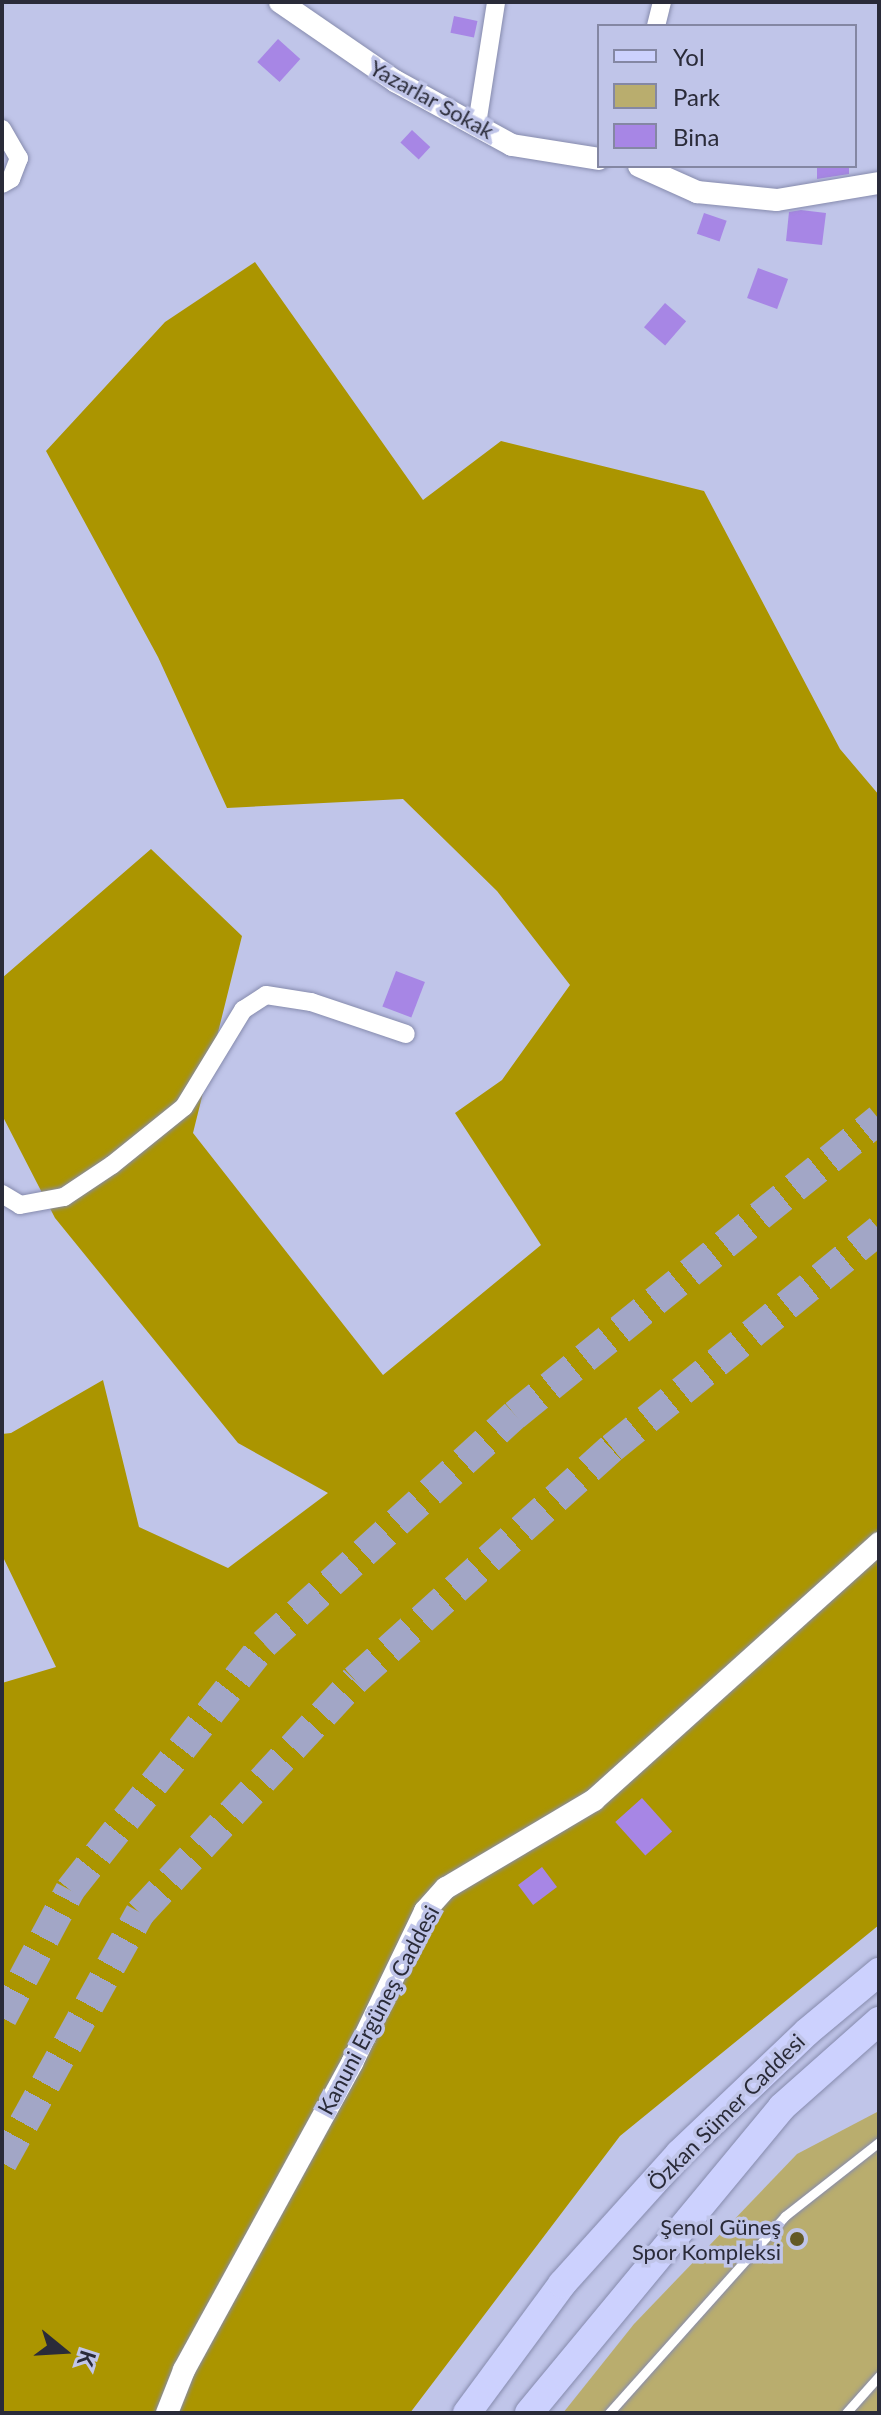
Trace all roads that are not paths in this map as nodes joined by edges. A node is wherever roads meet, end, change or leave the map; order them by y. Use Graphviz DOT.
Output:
graph roads {
  1 [pos="280,2"];
  2 [pos="496,2"];
  3 [pos="662,2"];
  4 [pos="656,24"];
  5 [pos="477,124"];
  6 [pos="2,129"];
  7 [pos="597,159"];
  8 [pos="644,168"];
  9 [pos="879,183"];
  10 [pos="2,184"];
  11 [pos="406,1034"];
  12 [pos="2,1194"];
  13 [pos="879,1543"];
  14 [pos="879,1972"];
  15 [pos="876,2025"];
  16 [pos="879,2142"];
  17 [pos="879,2376"];
  18 [pos="167,2413"];
  19 [pos="467,2413"];
  20 [pos="529,2413"];
  21 [pos="609,2413"];
  22 [pos="846,2413"];
  1 -- 5 [label="street, Yazarlar Sokak"];
  2 -- 5 [label="street"];
  3 -- 4 [label="street"];
  5 -- 7 [label="street, Yazarlar Sokak"];
  6 -- 10 [label="street"];
  8 -- 9 [label="street"];
  11 -- 12 [label="street"];
  13 -- 18 [label="street, Kanuni Ergüneş Caddesi"];
  14 -- 19 [label="main road, Özkan Sümer Caddesi"];
  15 -- 20 [label="main road, Özkan Sümer Caddesi"];
  16 -- 21 [label="lane"];
  17 -- 22 [label="lane"];
}
